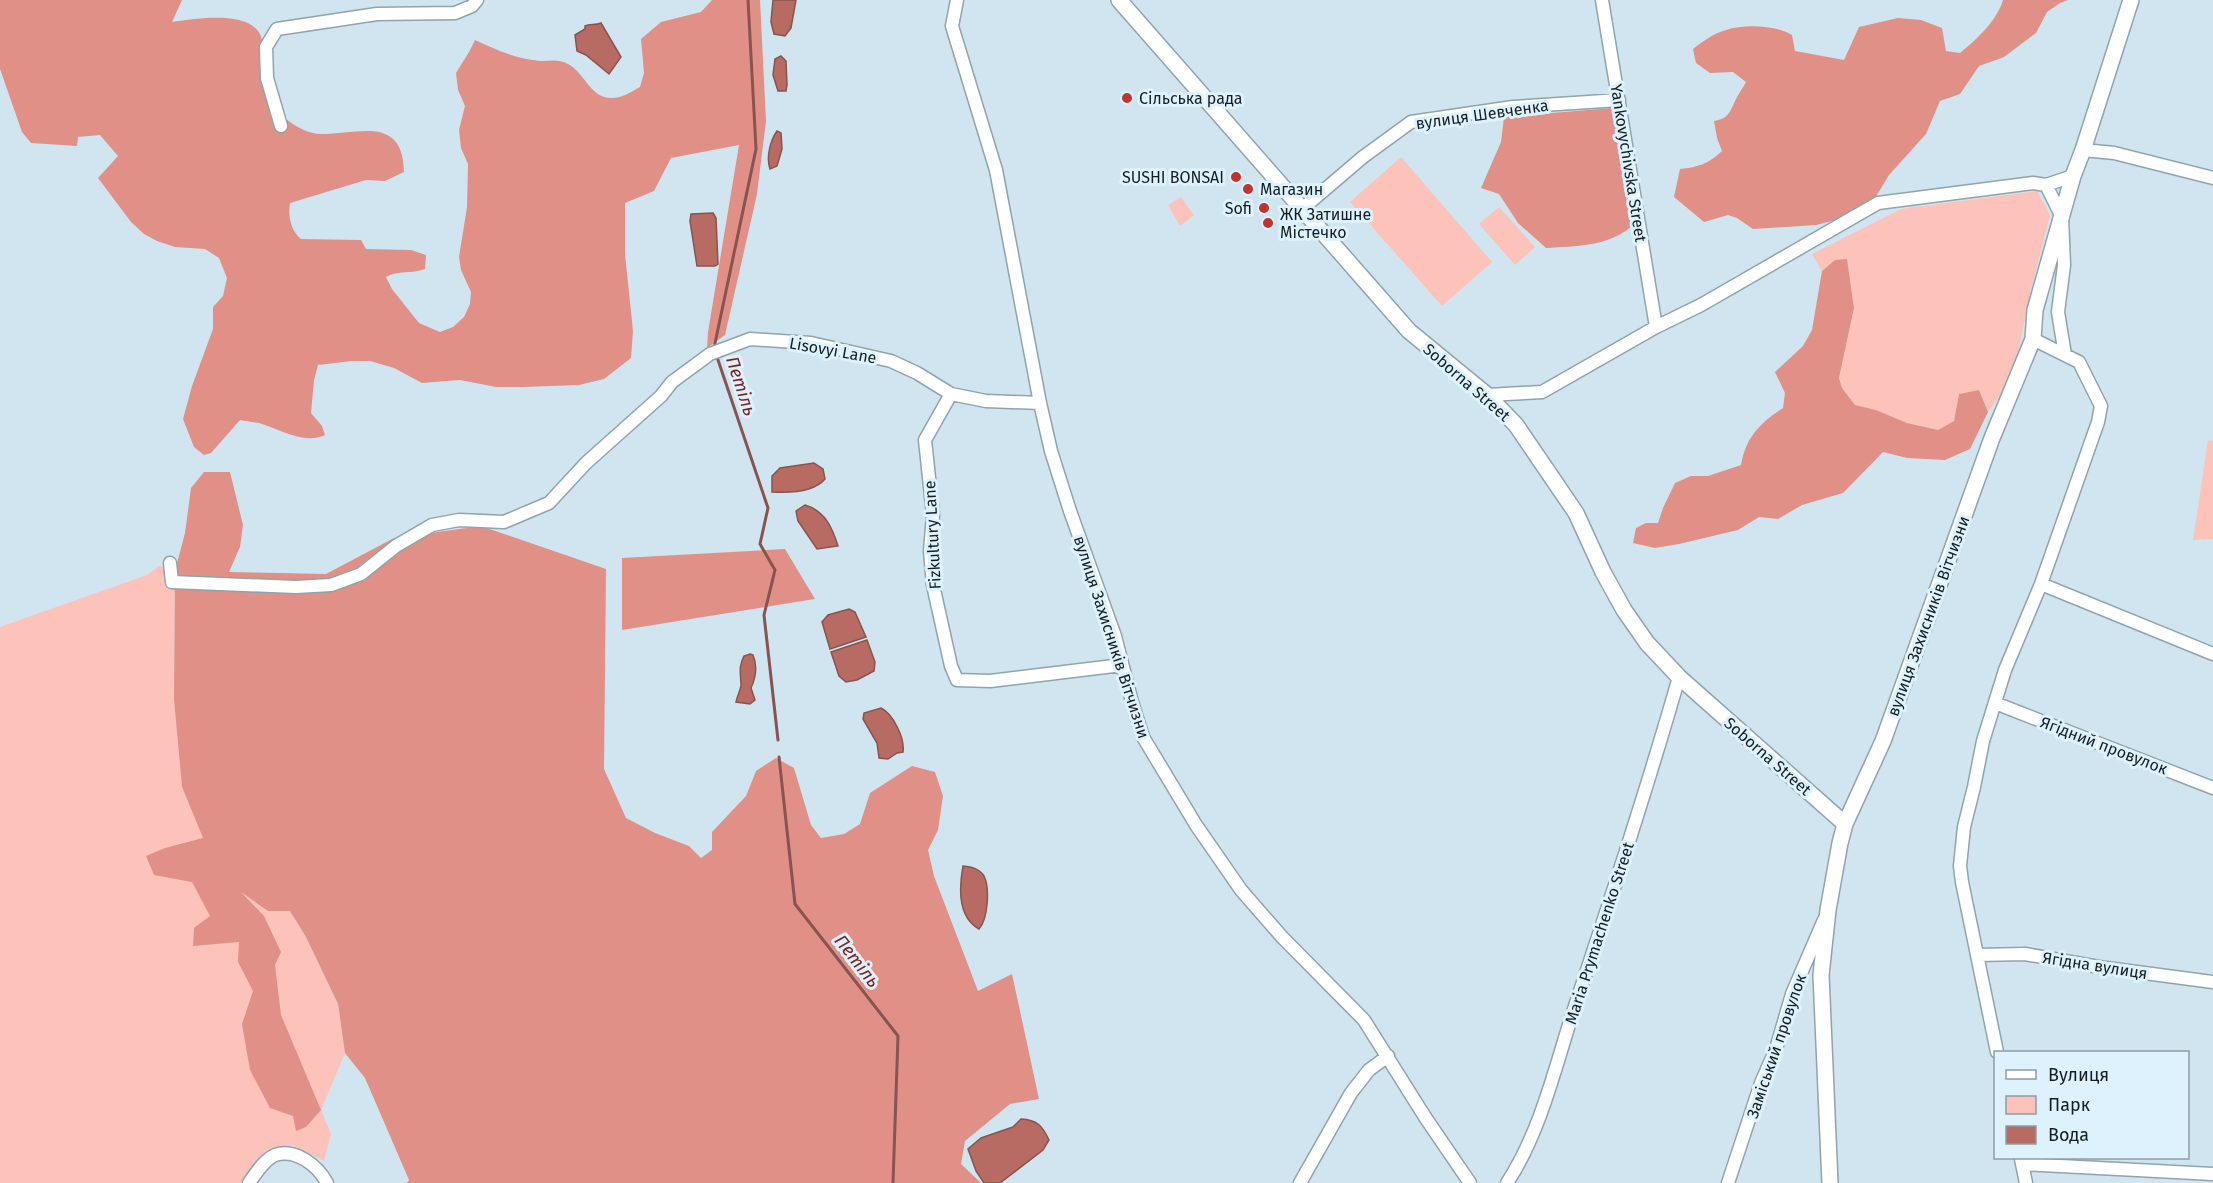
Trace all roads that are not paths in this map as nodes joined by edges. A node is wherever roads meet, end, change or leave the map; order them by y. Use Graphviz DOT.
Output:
graph roads {
  1 [pos="477,0"];
  2 [pos="957,0"];
  3 [pos="1119,0"];
  4 [pos="1602,0"];
  5 [pos="2131,0"];
  6 [pos="1619,100"];
  7 [pos="281,126"];
  8 [pos="2083,150"];
  9 [pos="2073,176"];
  10 [pos="2213,178"];
  11 [pos="2046,185"];
  12 [pos="1302,209"];
  13 [pos="2062,217"];
  14 [pos="1656,327"];
  15 [pos="2033,339"];
  16 [pos="2065,356"];
  17 [pos="951,394"];
  18 [pos="1487,395"];
  19 [pos="1040,403"];
  20 [pos="170,563"];
  21 [pos="2041,584"];
  22 [pos="2213,654"];
  23 [pos="1122,665"];
  24 [pos="1679,677"];
  25 [pos="1995,703"];
  26 [pos="2213,788"];
  27 [pos="1845,824"];
  28 [pos="1828,910"];
  29 [pos="1977,955"];
  30 [pos="2213,982"];
  31 [pos="1997,1051"];
  32 [pos="1388,1056"];
  33 [pos="2021,1161"];
  34 [pos="2213,1174"];
  35 [pos="249,1183"];
  36 [pos="327,1183"];
  37 [pos="1300,1183"];
  38 [pos="1470,1183"];
  39 [pos="1507,1183"];
  40 [pos="1728,1183"];
  41 [pos="1830,1183"];
  42 [pos="2026,1183"];
  1 -- 7 [label="street"];
  2 -- 19 [label="street, вулиця Захисників Вітчизни"];
  3 -- 12 [label="street, Soborna Street"];
  4 -- 6 [label="street, Yankovychivska Street"];
  5 -- 8 [label="street, вулиця Захисників Вітчизни"];
  6 -- 12 [label="street, вулиця Шевченка"];
  6 -- 14 [label="street, Yankovychivska Street"];
  8 -- 9 [label="street, вулиця Захисників Вітчизни"];
  8 -- 10 [label="street"];
  9 -- 11 [label="street"];
  9 -- 13 [label="street, вулиця Захисників Вітчизни"];
  11 -- 13 [label="street"];
  11 -- 14 [label="street"];
  12 -- 18 [label="street, Soborna Street"];
  13 -- 15 [label="street, вулиця Захисників Вітчизни"];
  13 -- 16 [label="street"];
  14 -- 18 [label="street"];
  15 -- 16 [label="street"];
  15 -- 27 [label="street, вулиця Захисників Вітчизни"];
  16 -- 21 [label="street"];
  17 -- 19 [label="street, Lisovyi Lane"];
  17 -- 20 [label="street, Lisovyi Lane"];
  17 -- 23 [label="street, Fizkultury Lane"];
  18 -- 24 [label="street, Soborna Street"];
  19 -- 23 [label="street, вулиця Захисників Вітчизни"];
  21 -- 22 [label="street"];
  21 -- 25 [label="street"];
  23 -- 32 [label="street, вулиця Захисників Вітчизни"];
  24 -- 27 [label="street, Soborna Street"];
  24 -- 39 [label="street, Maria Prymachenko Street"];
  25 -- 26 [label="street, Ягідний провулок"];
  25 -- 29 [label="street"];
  27 -- 28 [label="street, вулиця Захисників Вітчизни"];
  28 -- 40 [label="street, Заміський провулок"];
  28 -- 41 [label="street, вулиця Захисників Вітчизни"];
  29 -- 30 [label="street, Ягідна вулиця"];
  29 -- 31 [label="street"];
  32 -- 37 [label="street"];
  32 -- 38 [label="street, вулиця Захисників Вітчизни"];
  33 -- 34 [label="street"];
  33 -- 42 [label="street"];
  35 -- 36 [label="street"];
}
